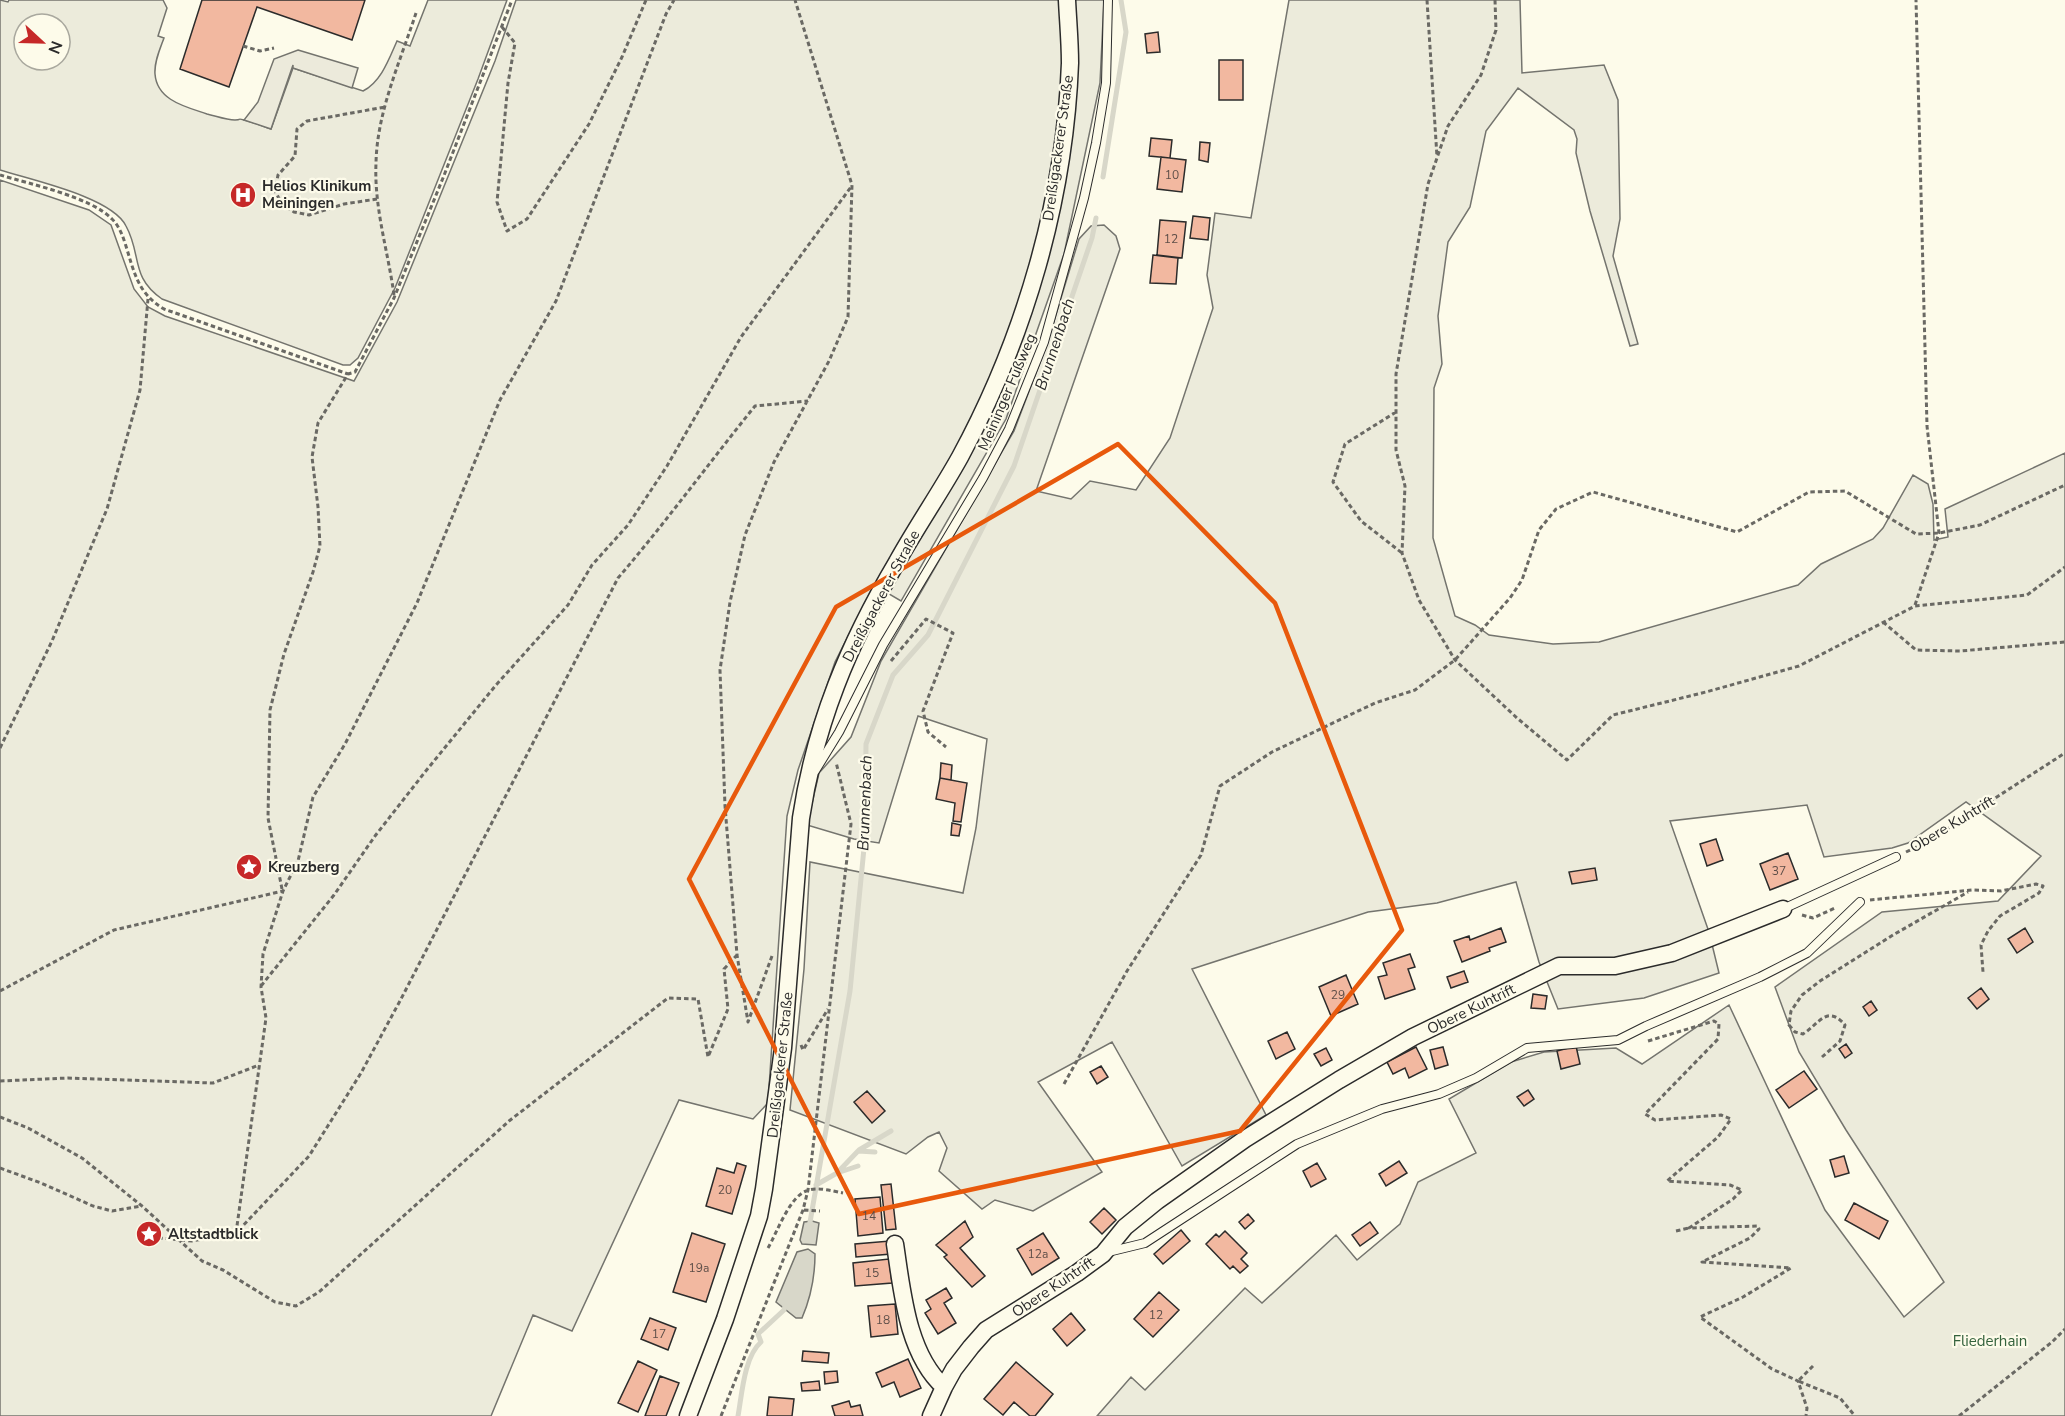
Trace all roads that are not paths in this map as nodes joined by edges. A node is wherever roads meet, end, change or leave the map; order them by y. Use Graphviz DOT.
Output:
graph roads {
  1 [pos="1067,0"];
  2 [pos="1108,0"];
  3 [pos="805,788"];
  4 [pos="1896,857"];
  5 [pos="1860,902"];
  6 [pos="1783,909"];
  7 [pos="895,1244"];
  8 [pos="1103,1254"];
  9 [pos="944,1387"];
  10 [pos="688,1416"];
  11 [pos="931,1416"];
  1 -- 3 [label="street, Dreißigackerer Straße"];
  2 -- 3 [label="lane, Meininger Fußweg"];
  3 -- 10 [label="street, Dreißigackerer Straße"];
  4 -- 6 [label="lane, Obere Kuhtrift"];
  5 -- 8 [label="lane"];
  6 -- 8 [label="street, Obere Kuhtrift"];
  7 -- 9 [label="street"];
  8 -- 9 [label="street, Obere Kuhtrift"];
  9 -- 11 [label="street, Obere Kuhtrift"];
}
